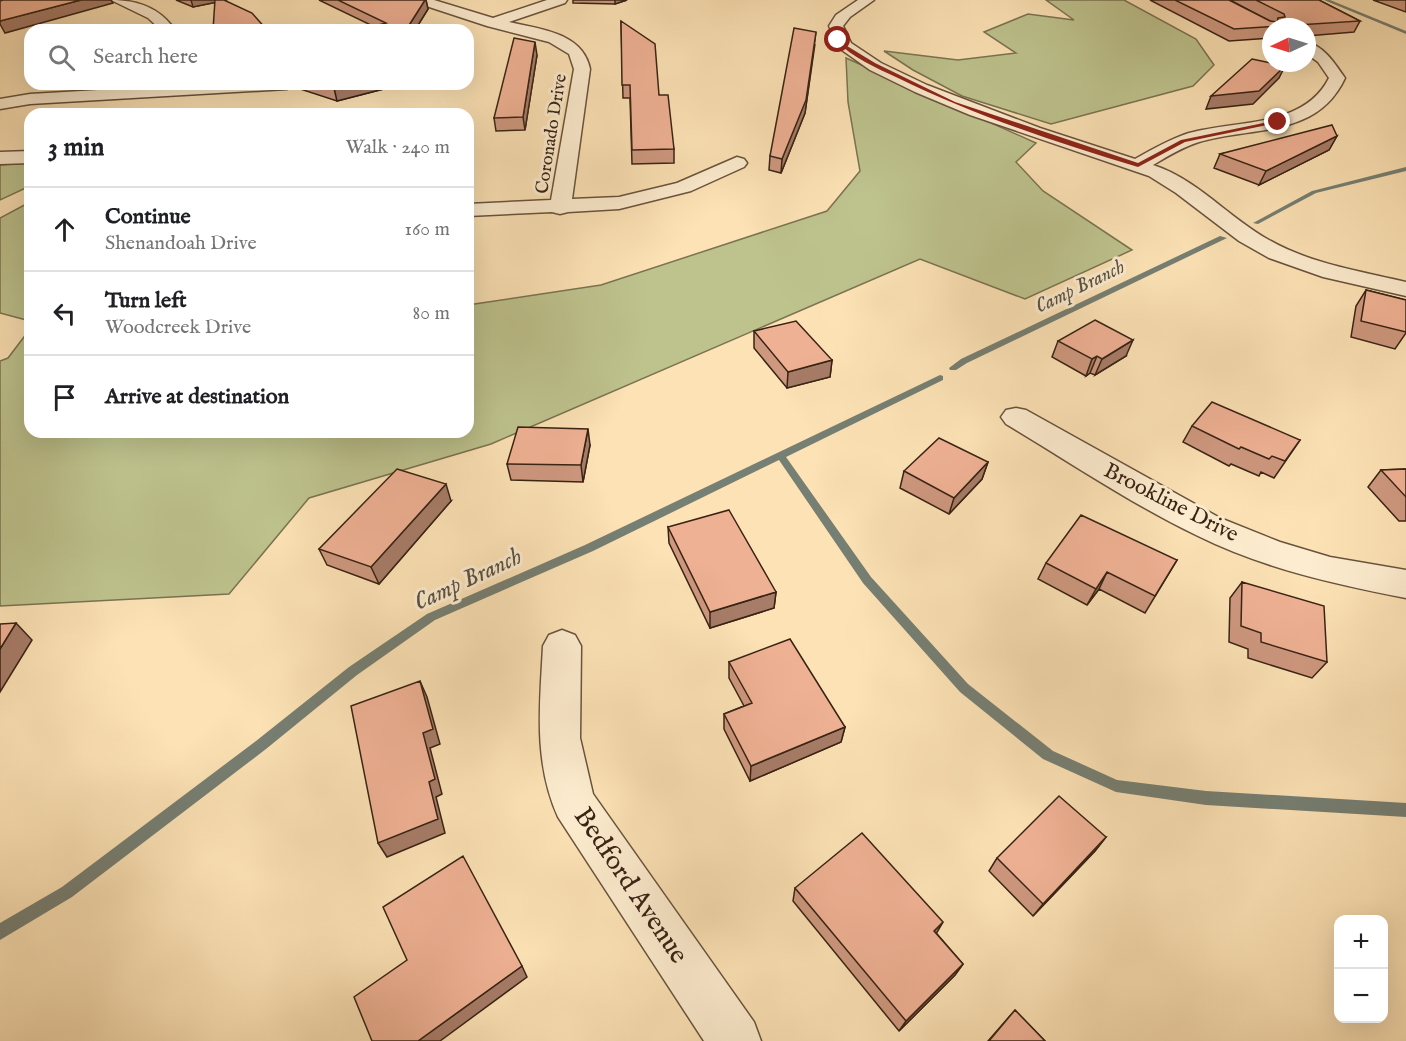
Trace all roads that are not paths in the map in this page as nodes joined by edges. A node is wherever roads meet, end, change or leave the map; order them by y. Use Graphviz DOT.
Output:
graph roads {
  1 [pos="118,0"];
  2 [pos="422,0"];
  3 [pos="560,0"];
  4 [pos="867,0"];
  5 [pos="493,23"];
  6 [pos="163,24"];
  7 [pos="474,30"];
  8 [pos="1316,53"];
  9 [pos="126,90"];
  10 [pos="0,104"];
  11 [pos="24,157"];
  12 [pos="0,158"];
  13 [pos="737,163"];
  14 [pos="1138,165"];
  15 [pos="560,208"];
  16 [pos="474,210"];
  17 [pos="1406,289"];
  18 [pos="1016,417"];
  19 [pos="1406,584"];
  20 [pos="562,646"];
  21 [pos="735,1041"];
  1 -- 6 [label="street"];
  2 -- 5 [label="street, Coronado Drive"];
  3 -- 5 [label="street"];
  4 -- 14 [label="street"];
  5 -- 7 [label="street"];
  5 -- 15 [label="street, Coronado Drive"];
  8 -- 14 [label="street"];
  9 -- 10 [label="street"];
  11 -- 12 [label="street"];
  13 -- 15 [label="street"];
  14 -- 17 [label="street"];
  15 -- 16 [label="street"];
  18 -- 19 [label="street, Brookline Drive"];
  20 -- 21 [label="street, Bedford Avenue"];
}
